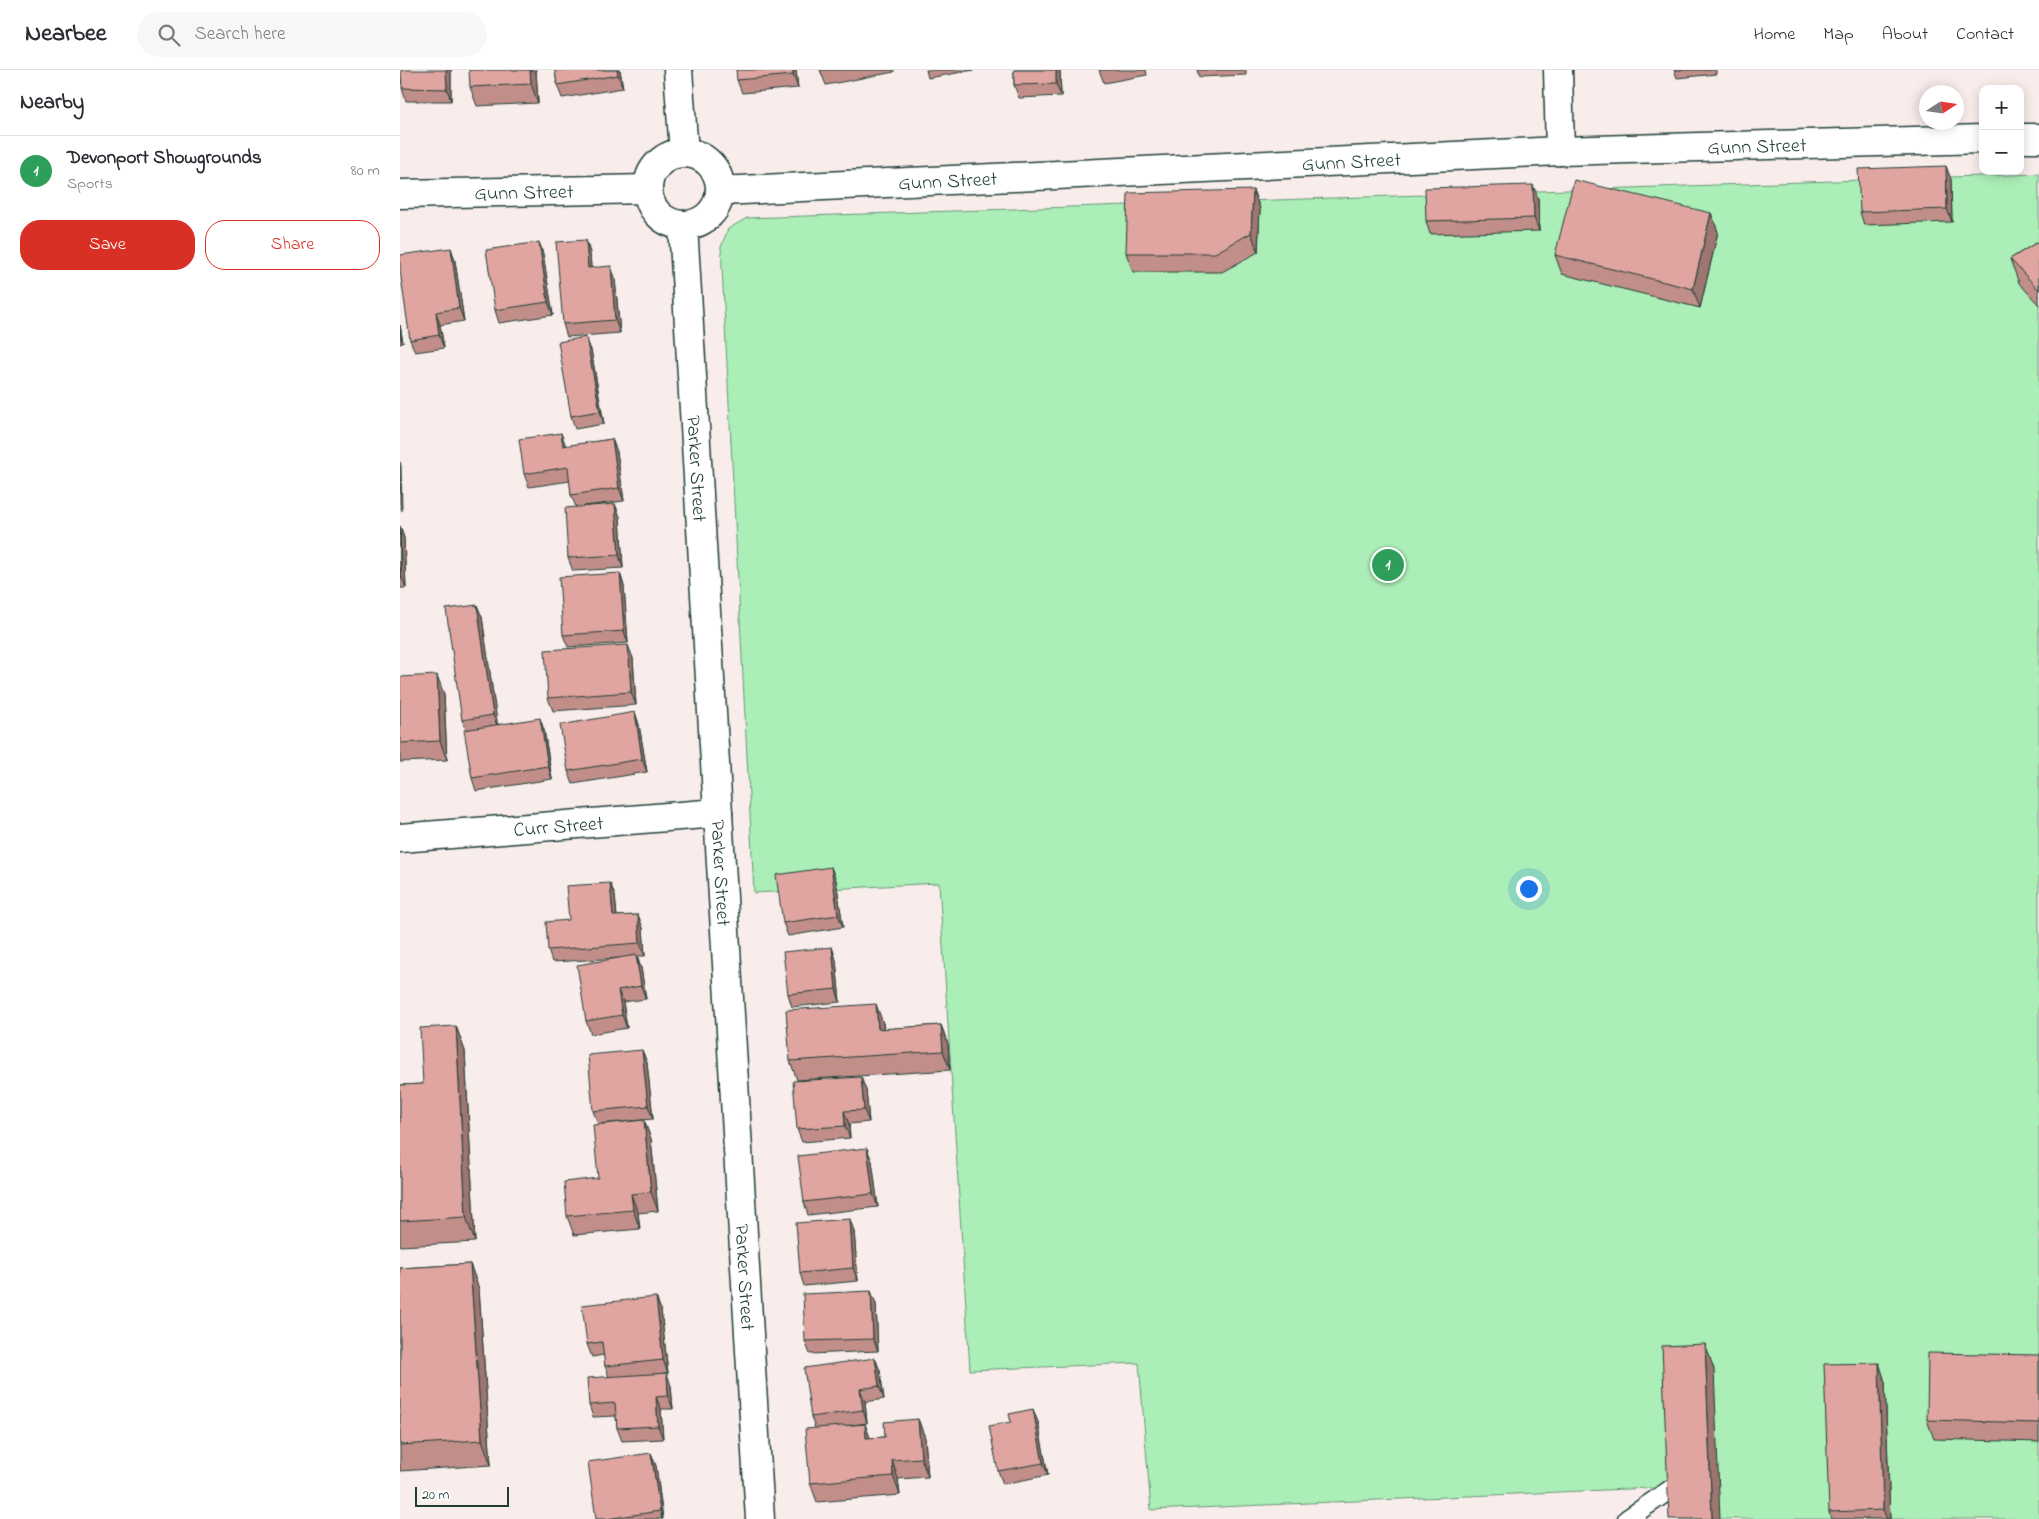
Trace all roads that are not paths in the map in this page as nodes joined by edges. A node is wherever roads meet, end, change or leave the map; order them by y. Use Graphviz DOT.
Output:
graph roads {
  1 [pos="678,70"];
  2 [pos="1558,70"];
  3 [pos="2024,138"];
  4 [pos="2039,138"];
  5 [pos="1979,139"];
  6 [pos="1560,151"];
  7 [pos="684,153"];
  8 [pos="648,189"];
  9 [pos="720,191"];
  10 [pos="400,194"];
  11 [pos="683,226"];
  12 [pos="718,813"];
  13 [pos="400,838"];
  14 [pos="1674,1487"];
  15 [pos="760,1519"];
  16 [pos="1628,1519"];
  1 -- 7 [label="street"];
  2 -- 6 [label="street"];
  3 -- 4 [label="street"];
  5 -- 6 [label="street, Gunn Street"];
  6 -- 9 [label="street, Gunn Street"];
  7 -- 8 [label="street"];
  7 -- 9 [label="street"];
  8 -- 10 [label="street, Gunn Street"];
  8 -- 11 [label="street"];
  9 -- 11 [label="street"];
  11 -- 12 [label="street, Parker Street"];
  12 -- 13 [label="street, Curr Street"];
  12 -- 15 [label="street, Parker Street"];
  14 -- 16 [label="lane"];
}
